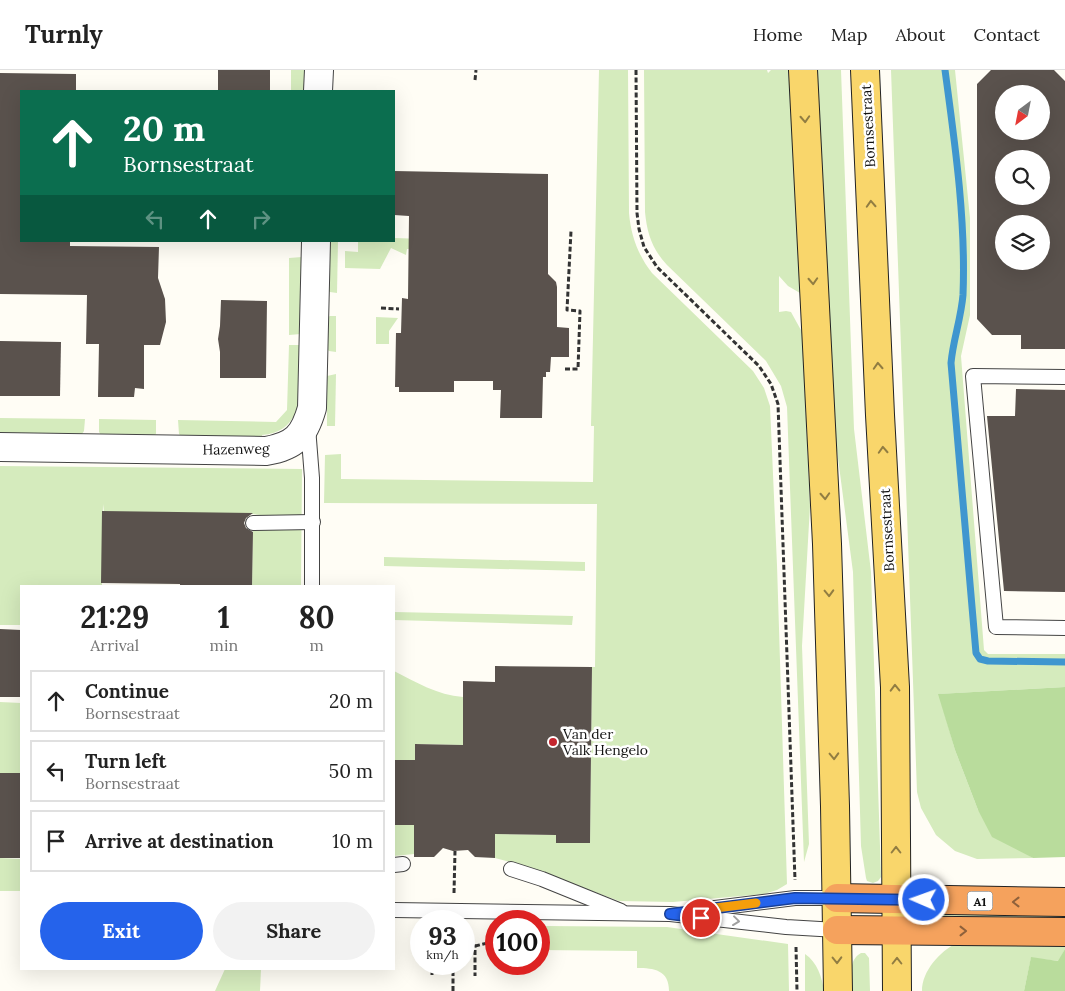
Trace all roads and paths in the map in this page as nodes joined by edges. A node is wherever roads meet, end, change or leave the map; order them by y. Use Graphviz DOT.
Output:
graph roads {
  1 [pos="319,70"];
  2 [pos="476,70"];
  3 [pos="636,70"];
  4 [pos="802,70"];
  5 [pos="865,70"];
  6 [pos="475,80"];
  7 [pos="318,90"];
  8 [pos="571,231"];
  9 [pos="316,242"];
  10 [pos="380,308"];
  11 [pos="400,309"];
  12 [pos="565,369"];
  13 [pos="1065,377"];
  14 [pos="308,424"];
  15 [pos="0,447"];
  16 [pos="313,522"];
  17 [pos="253,523"];
  18 [pos="312,585"];
  19 [pos="1065,628"];
  20 [pos="455,851"];
  21 [pos="511,869"];
  22 [pos="454,897"];
  23 [pos="795,898"];
  24 [pos="837,898"];
  25 [pos="896,899"];
  26 [pos="1065,902"];
  27 [pos="395,910"];
  28 [pos="629,914"];
  29 [pos="670,914"];
  30 [pos="796,928"];
  31 [pos="837,930"];
  32 [pos="897,931"];
  33 [pos="1065,932"];
  34 [pos="453,975"];
  35 [pos="453,991"];
  36 [pos="797,991"];
  37 [pos="838,991"];
  38 [pos="897,991"];
  1 -- 7 [label="street"];
  2 -- 6 [label="path"];
  3 -- 23 [label="path"];
  4 -- 24 [label="main road, one-way"];
  25 -- 5 [label="main road, Bornsestraat, one-way"];
  8 -- 12 [label="path"];
  9 -- 14 [label="street"];
  10 -- 11 [label="path"];
  13 -- 19 [label="lane"];
  14 -- 15 [label="street, Hazenweg"];
  14 -- 16 [label="lane"];
  16 -- 17 [label="lane"];
  16 -- 18 [label="lane"];
  20 -- 22 [label="path"];
  21 -- 28 [label="lane"];
  23 -- 24 [label="lane"];
  23 -- 29 [label="lane"];
  24 -- 25 [label="highway"];
  24 -- 31 [label="main road"];
  26 -- 25 [label="highway, A1, one-way"];
  25 -- 32 [label="main road, Bornsestraat"];
  27 -- 28 [label="lane"];
  28 -- 29 [label="lane"];
  29 -- 30 [label="lane, one-way"];
  30 -- 31 [label="lane"];
  30 -- 36 [label="path"];
  31 -- 32 [label="highway"];
  31 -- 37 [label="main road, one-way"];
  32 -- 33 [label="highway, A1, one-way"];
  38 -- 32 [label="main road, Bornsestraat, one-way"];
  34 -- 35 [label="path"];
}
